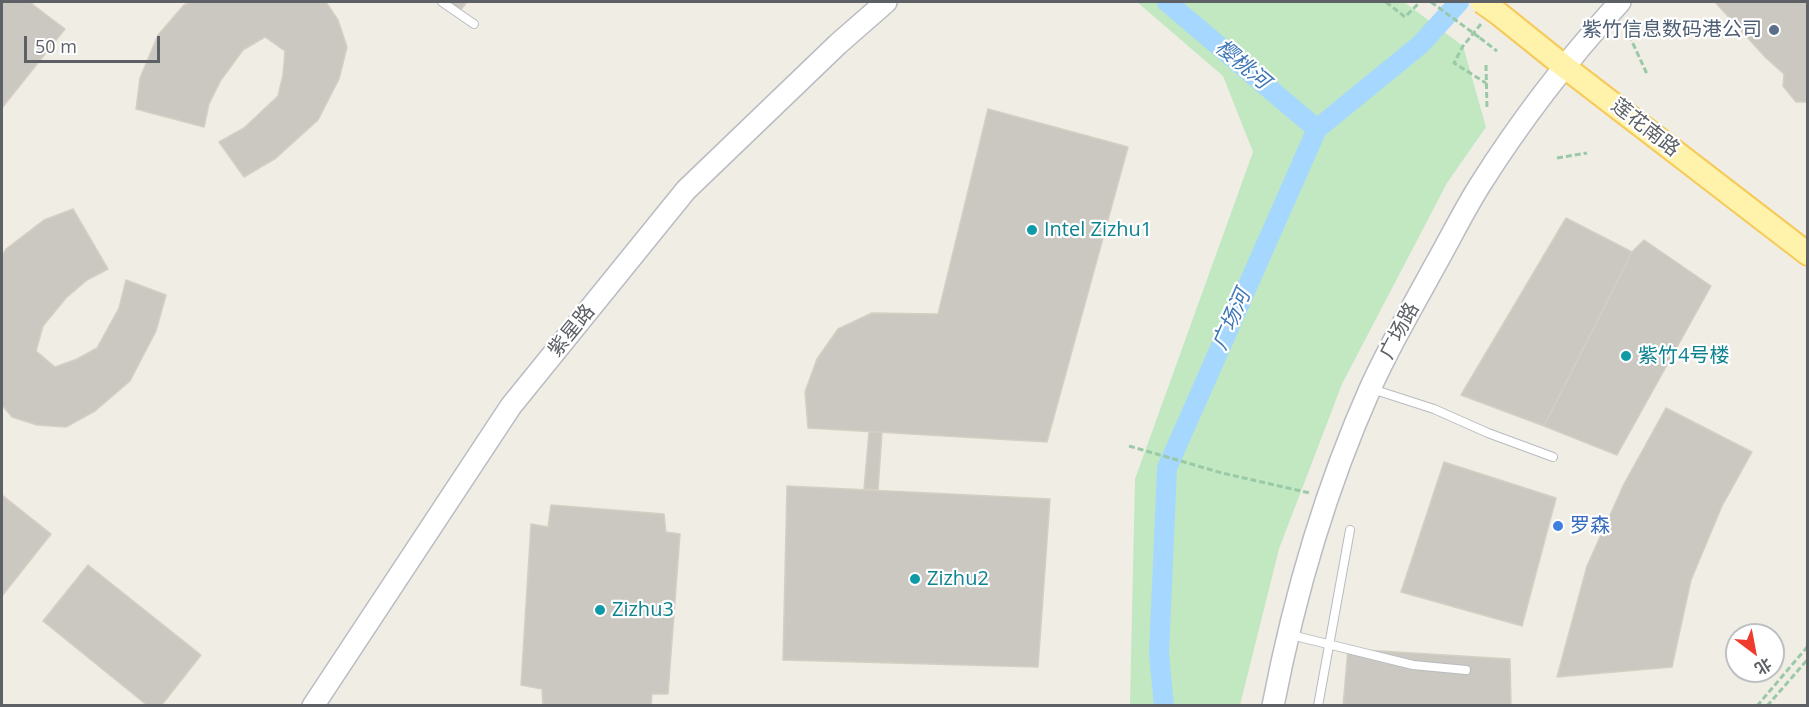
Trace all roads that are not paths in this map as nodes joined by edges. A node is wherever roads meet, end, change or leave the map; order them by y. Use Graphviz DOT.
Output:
graph roads {
  1 [pos="442,2"];
  2 [pos="886,2"];
  3 [pos="1620,2"];
  4 [pos="1491,8"];
  5 [pos="474,24"];
  6 [pos="1565,67"];
  7 [pos="1808,254"];
  8 [pos="1370,388"];
  9 [pos="1553,457"];
  10 [pos="1350,530"];
  11 [pos="1290,634"];
  12 [pos="1329,644"];
  13 [pos="1466,670"];
  14 [pos="313,705"];
  15 [pos="1273,705"];
  16 [pos="1318,705"];
  1 -- 5 [label="lane"];
  2 -- 14 [label="street, 紫星路"];
  3 -- 6 [label="street, 广场路"];
  4 -- 6 [label="main road, 莲花南路"];
  6 -- 7 [label="main road, 莲花南路"];
  6 -- 8 [label="street, 广场路"];
  8 -- 9 [label="lane"];
  8 -- 11 [label="street, 广场路"];
  10 -- 12 [label="lane"];
  11 -- 12 [label="lane"];
  11 -- 15 [label="street, 广场路"];
  12 -- 13 [label="lane"];
  12 -- 16 [label="lane"];
}
